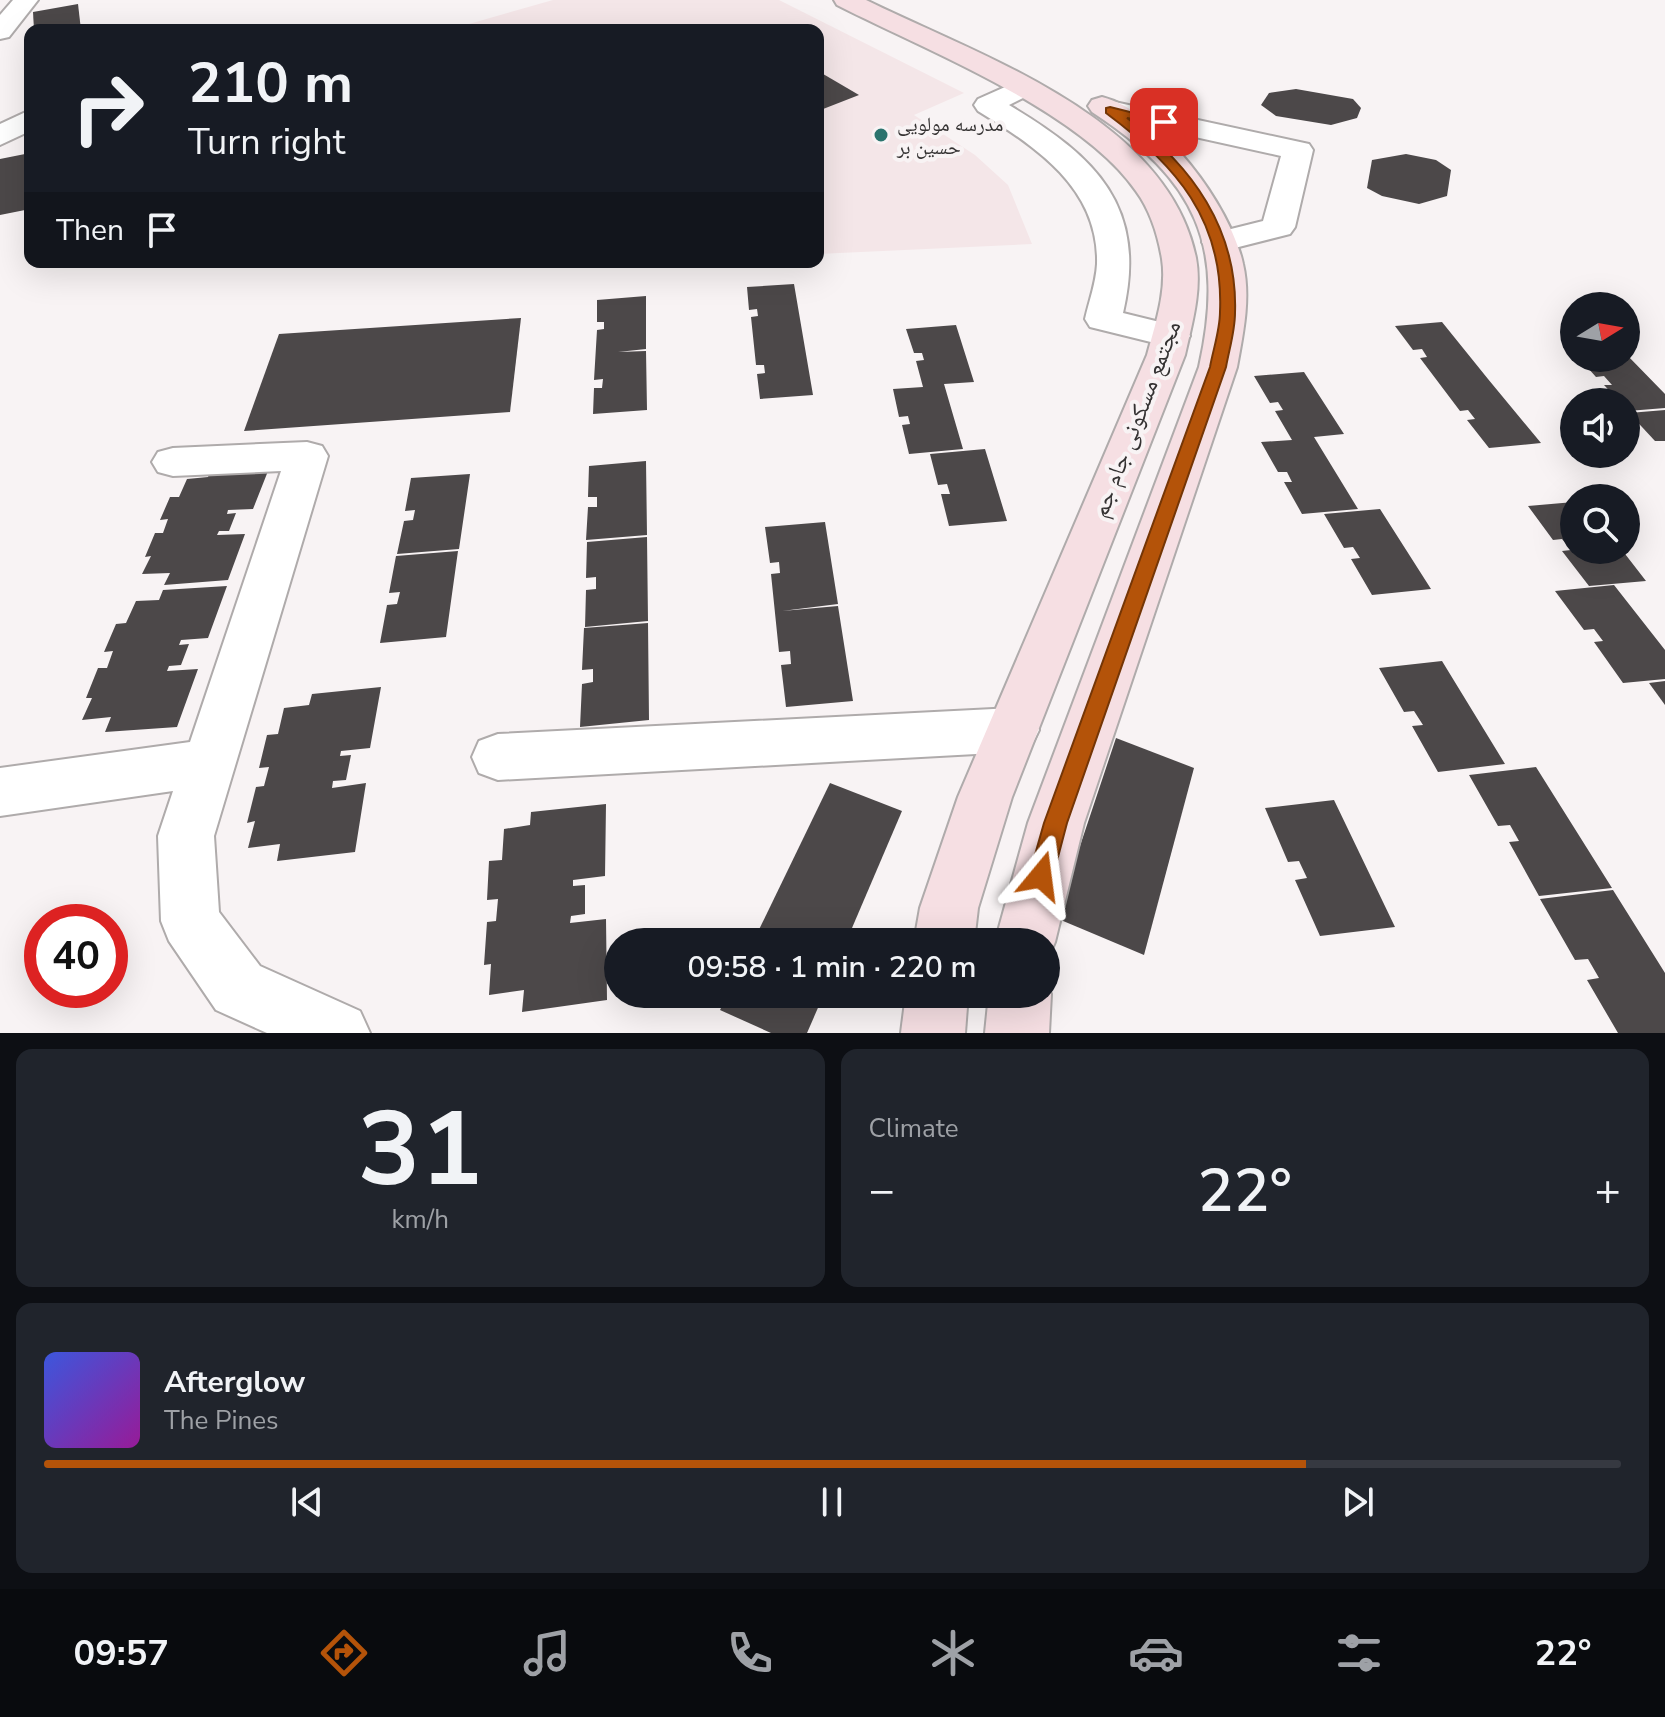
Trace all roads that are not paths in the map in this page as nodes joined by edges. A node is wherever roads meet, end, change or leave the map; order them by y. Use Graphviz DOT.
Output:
graph roads {
  1 [pos="26,0"];
  2 [pos="846,0"];
  3 [pos="889,0"];
  4 [pos="0,31"];
  5 [pos="1037,82"];
  6 [pos="0,110"];
  7 [pos="1094,115"];
  8 [pos="24,116"];
  9 [pos="24,122"];
  10 [pos="0,136"];
  11 [pos="1219,242"];
  12 [pos="1171,336"];
  13 [pos="1221,350"];
  14 [pos="173,462"];
  15 [pos="1013,730"];
  16 [pos="498,757"];
  17 [pos="207,763"];
  18 [pos="0,792"];
  19 [pos="946,928"];
  20 [pos="1029,928"];
  21 [pos="936,1008"];
  22 [pos="1019,1008"];
  23 [pos="338,1033"];
  24 [pos="933,1033"];
  25 [pos="1017,1033"];
  1 -- 4 [label="street"];
  2 -- 5 [label="street, مجتمع مسکونی جام جم"];
  3 -- 5 [label="street, مجتمع مسکونی جام جم"];
  5 -- 7 [label="street, مجتمع مسکونی جام جم"];
  5 -- 12 [label="street"];
  6 -- 8 [label="street"];
  7 -- 11 [label="street, مجتمع مسکونی جام جم"];
  7 -- 11 [label="street"];
  7 -- 12 [label="street, مجتمع مسکونی جام جم"];
  9 -- 10 [label="street"];
  11 -- 13 [label="street, مجتمع مسکونی جام جم"];
  12 -- 13 [label="street"];
  12 -- 15 [label="street, مجتمع مسکونی جام جم"];
  13 -- 20 [label="street, مجتمع مسکونی جام جم"];
  14 -- 17 [label="street"];
  15 -- 16 [label="street"];
  15 -- 19 [label="street, مجتمع مسکونی جام جم"];
  17 -- 18 [label="street"];
  17 -- 23 [label="street"];
  21 -- 24 [label="street"];
  22 -- 25 [label="street"];
}
